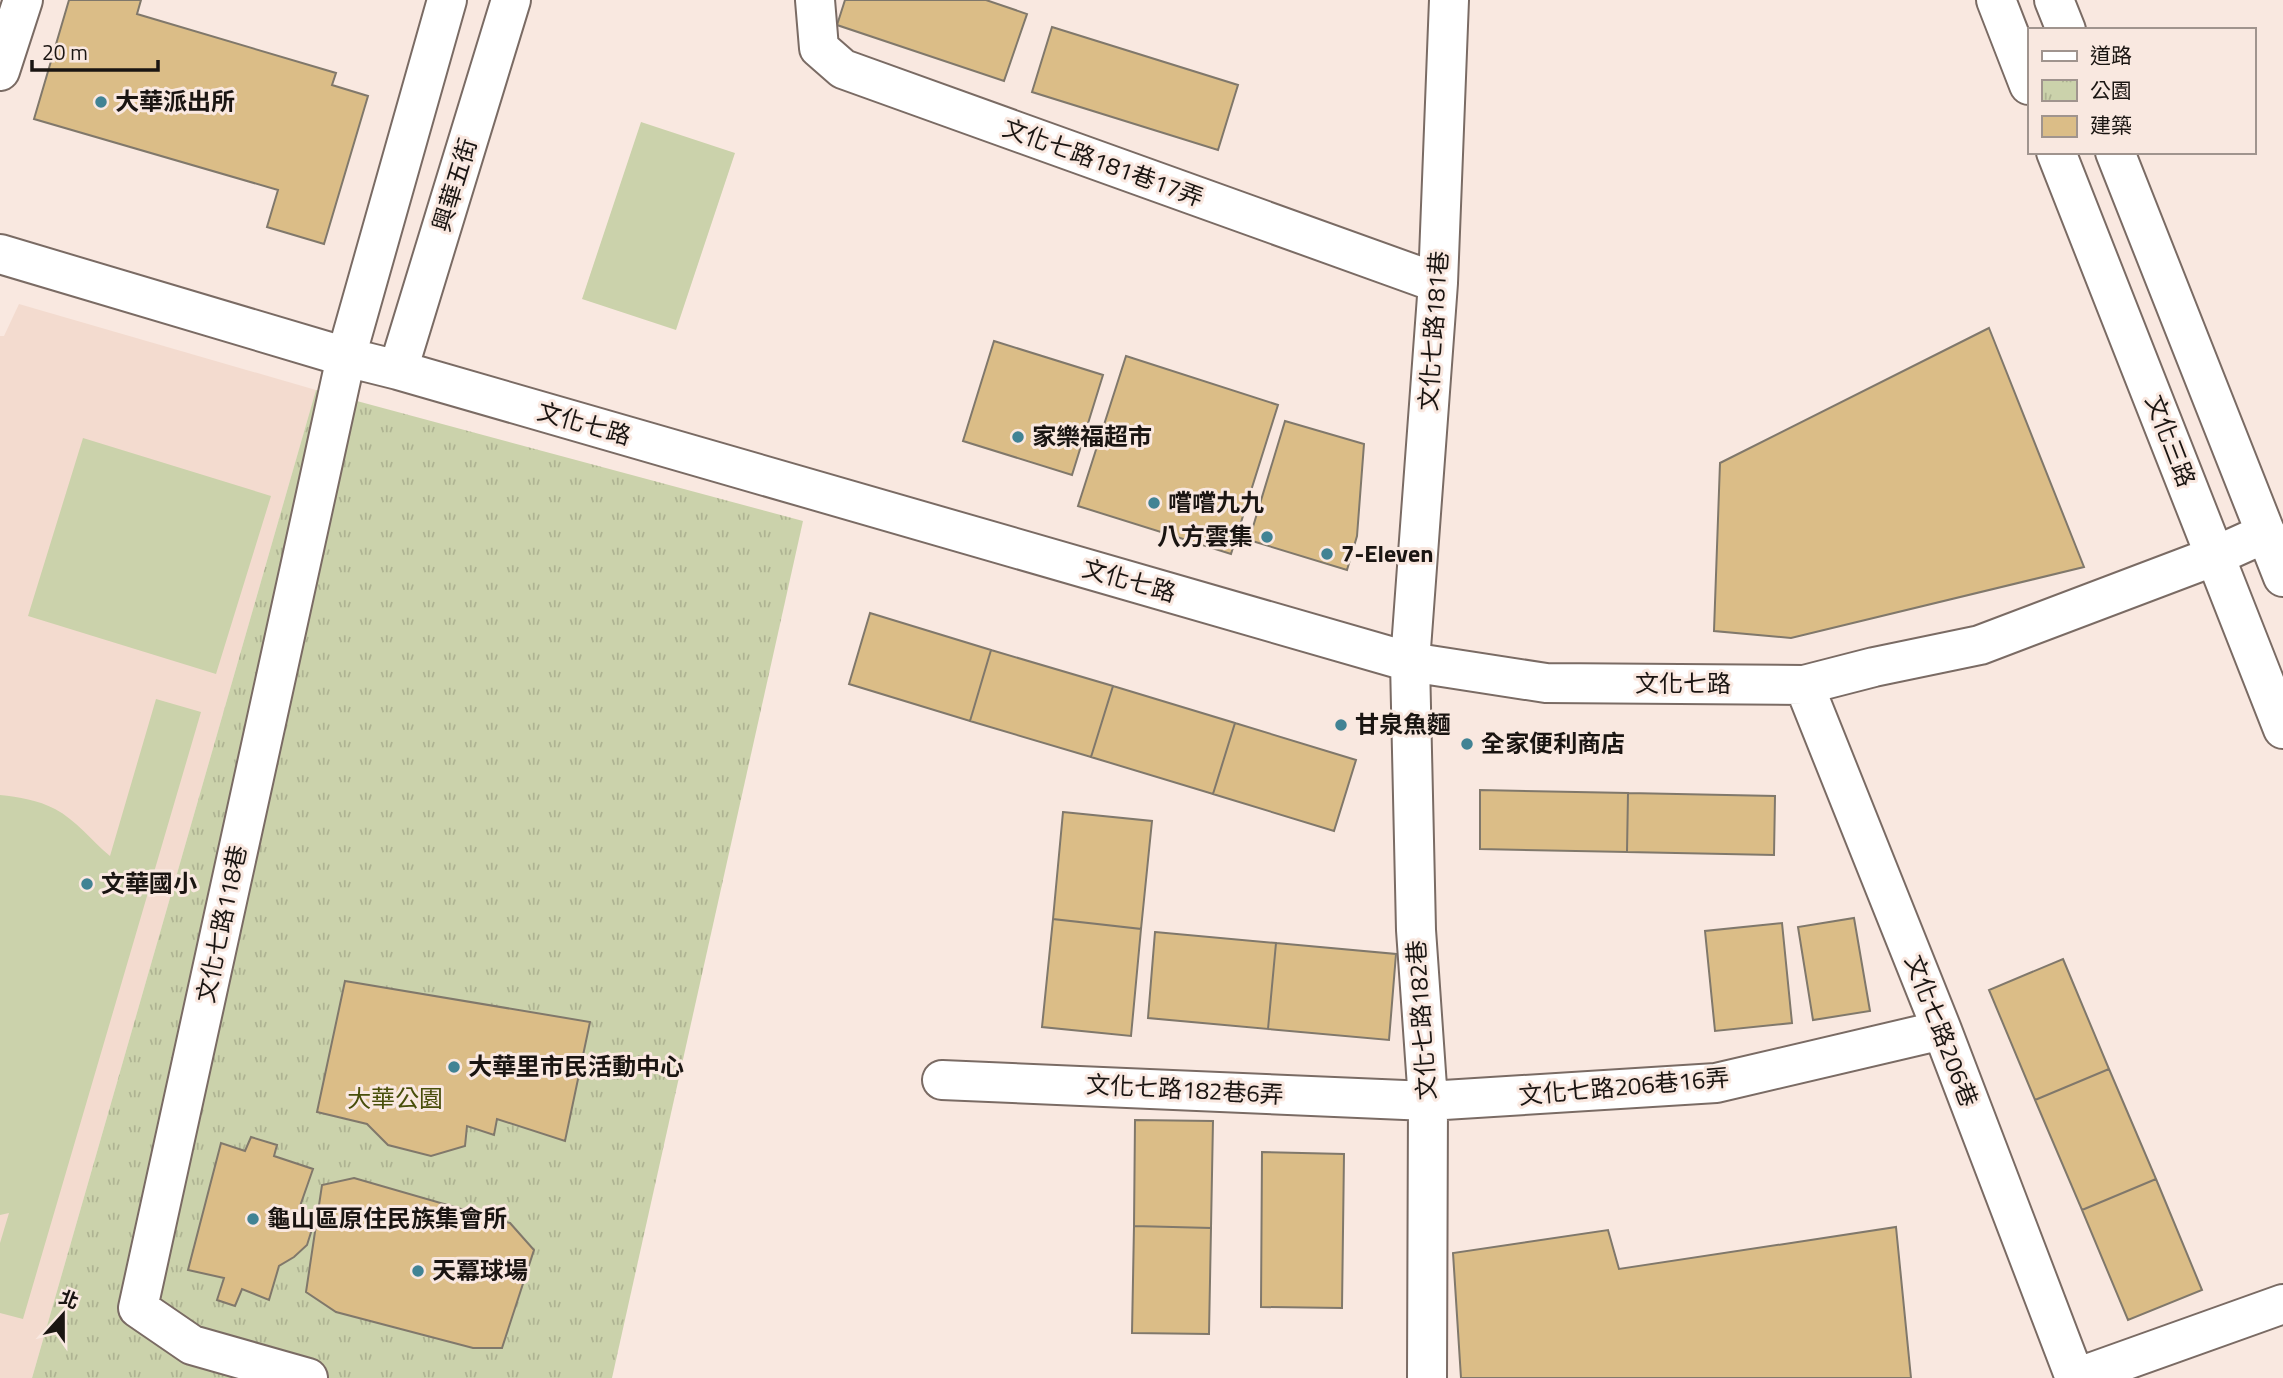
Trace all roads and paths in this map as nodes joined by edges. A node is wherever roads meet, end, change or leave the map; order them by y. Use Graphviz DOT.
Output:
graph roads {
  1 [pos="23,0"];
  2 [pos="447,0"];
  3 [pos="511,0"];
  4 [pos="815,0"];
  5 [pos="1449,0"];
  6 [pos="1996,0"];
  7 [pos="2054,0"];
  8 [pos="2065,28"];
  9 [pos="0,71"];
  10 [pos="2028,82"];
  11 [pos="2057,154"];
  12 [pos="2116,154"];
  13 [pos="0,254"];
  14 [pos="1438,283"];
  15 [pos="346,357"];
  16 [pos="398,370"];
  17 [pos="2266,533"];
  18 [pos="2215,556"];
  19 [pos="2283,577"];
  20 [pos="1410,662"];
  21 [pos="1804,685"];
  22 [pos="2283,729"];
  23 [pos="1941,1030"];
  24 [pos="942,1080"];
  25 [pos="1428,1101"];
  26 [pos="2283,1304"];
  27 [pos="309,1378"];
  28 [pos="1427,1378"];
  29 [pos="2075,1378"];
  1 -- 9 [label="street"];
  2 -- 15 [label="street"];
  3 -- 16 [label="street, 興華五街"];
  4 -- 14 [label="street, 文化七路181巷17弄"];
  5 -- 14 [label="street, 文化七路181巷"];
  6 -- 10 [label="street"];
  7 -- 8 [label="street"];
  11 -- 18 [label="street, 文化三路"];
  12 -- 17 [label="street"];
  13 -- 15 [label="street, 文化七路"];
  14 -- 20 [label="street, 文化七路181巷"];
  15 -- 16 [label="street, 文化七路"];
  15 -- 27 [label="street, 文化七路118巷"];
  16 -- 20 [label="street, 文化七路"];
  17 -- 18 [label="street, 文化七路"];
  17 -- 19 [label="street"];
  18 -- 21 [label="street, 文化七路"];
  18 -- 22 [label="street, 文化三路"];
  20 -- 21 [label="street, 文化七路"];
  20 -- 25 [label="street, 文化七路182巷"];
  21 -- 23 [label="street, 文化七路206巷"];
  23 -- 25 [label="street, 文化七路206巷16弄"];
  23 -- 29 [label="street, 文化七路206巷"];
  24 -- 25 [label="street, 文化七路182巷6弄"];
  25 -- 28 [label="street, 文化七路182巷"];
  26 -- 29 [label="street"];
}
